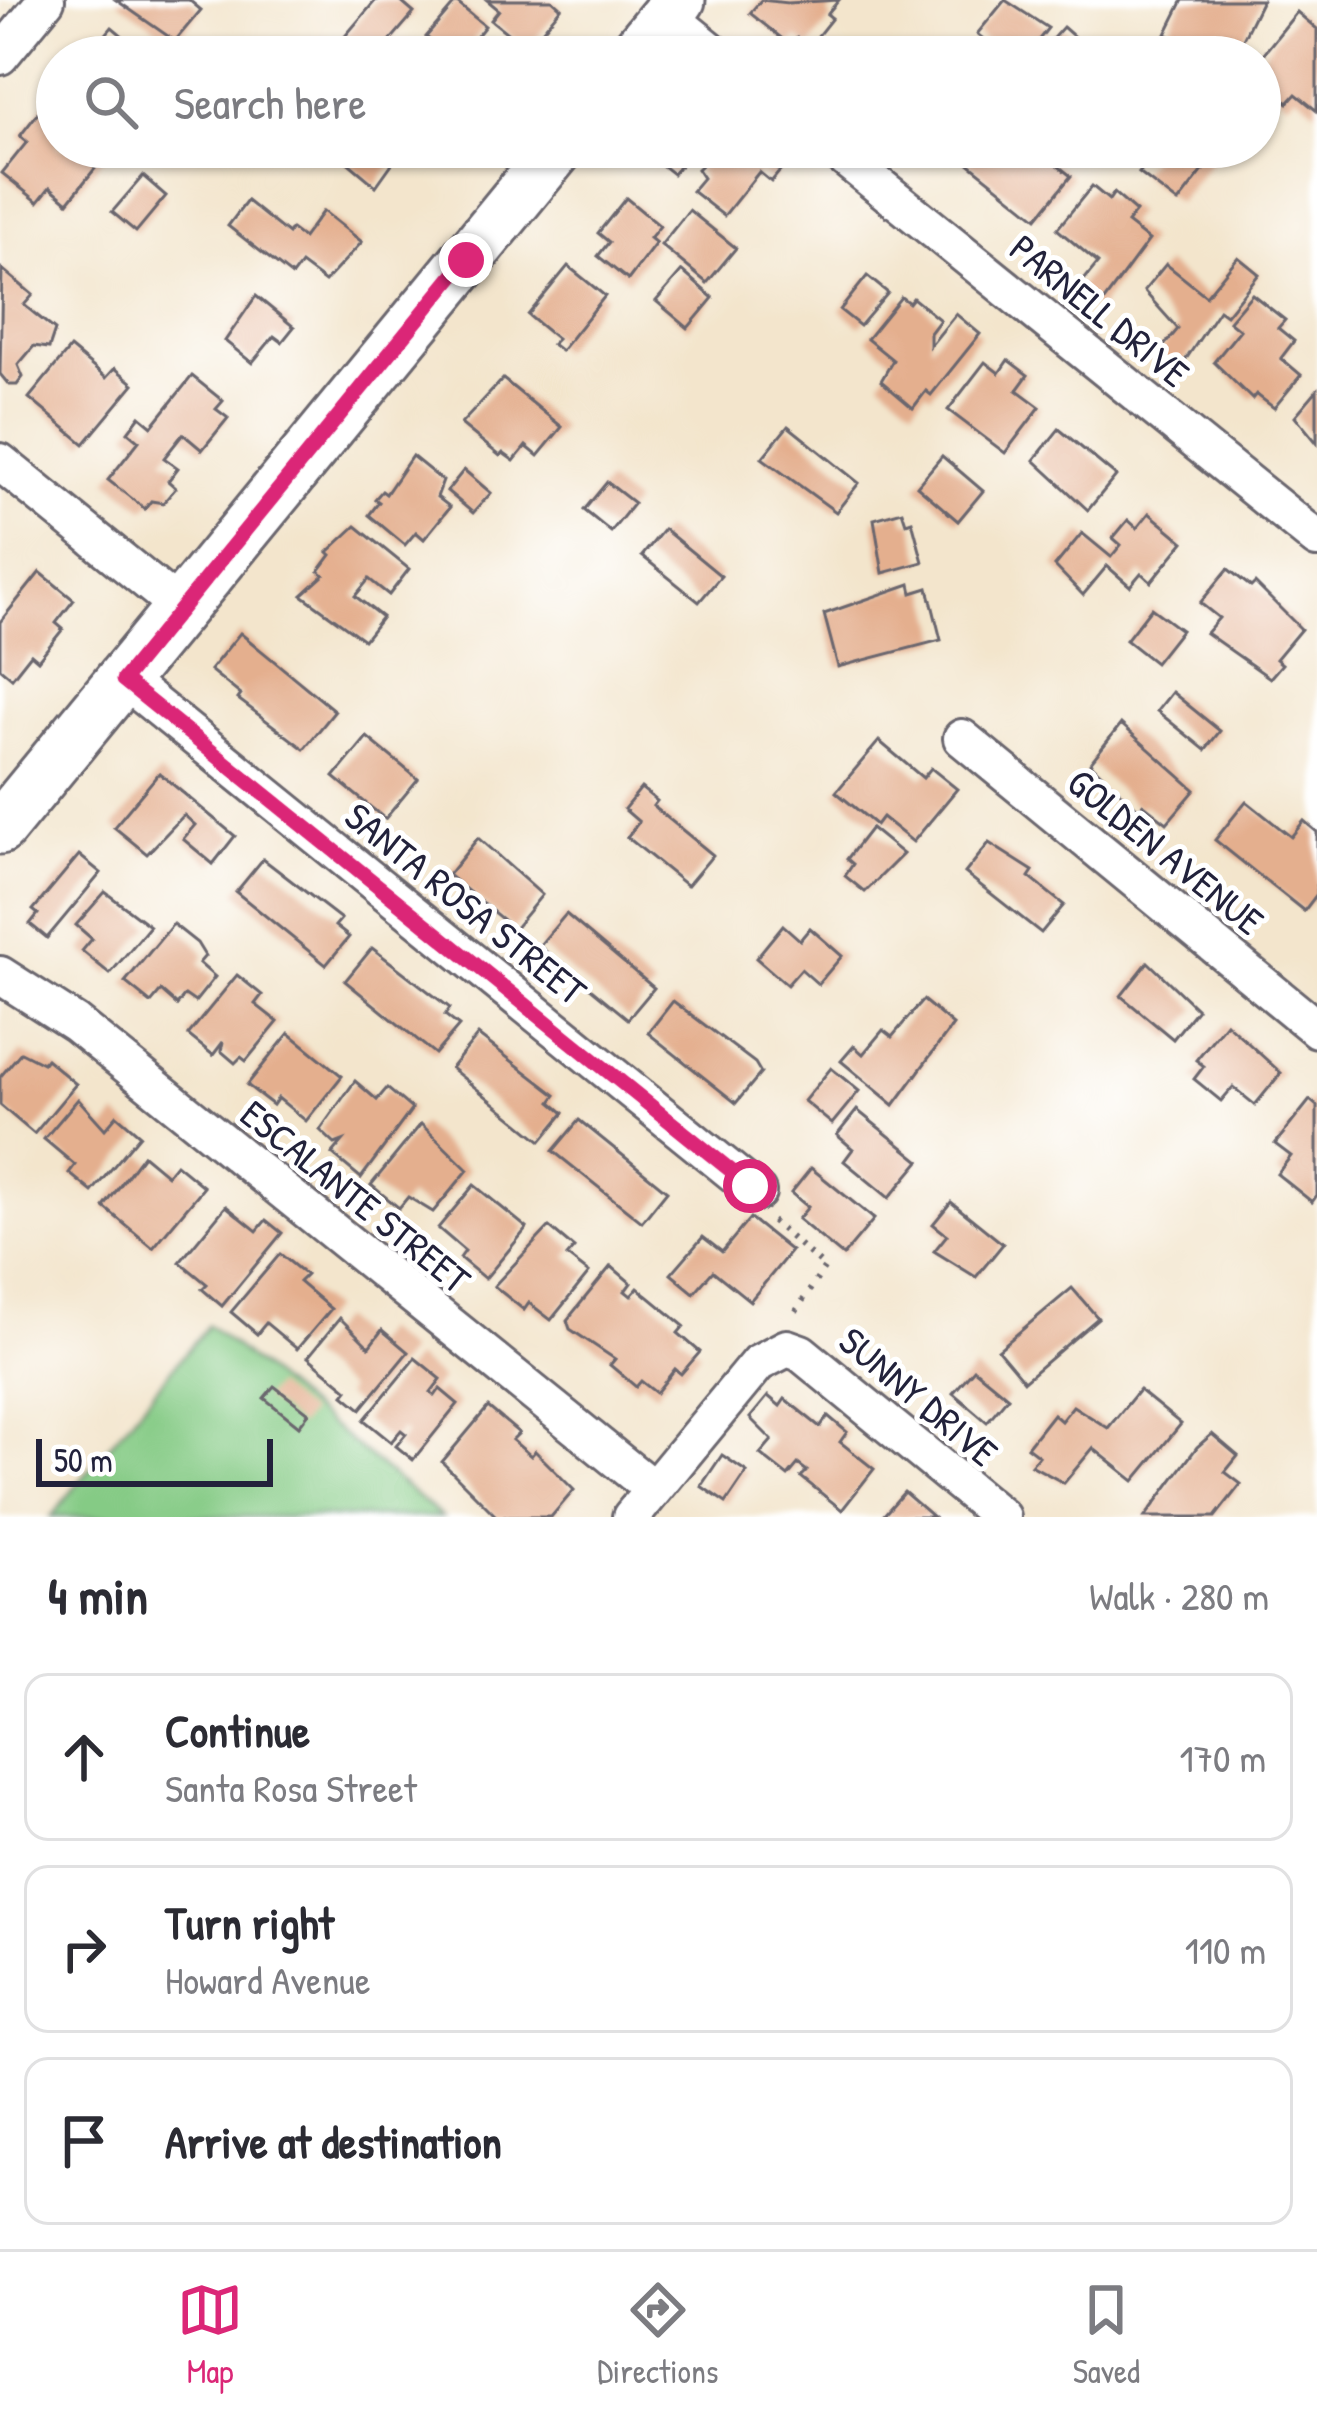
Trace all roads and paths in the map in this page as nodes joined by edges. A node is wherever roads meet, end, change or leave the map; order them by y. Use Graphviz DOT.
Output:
graph roads {
  1 [pos="46,0"];
  2 [pos="673,8"];
  3 [pos="650,36"];
  4 [pos="699,36"];
  5 [pos="0,56"];
  6 [pos="542,168"];
  7 [pos="857,168"];
  8 [pos="0,462"];
  9 [pos="1317,538"];
  10 [pos="180,608"];
  11 [pos="123,680"];
  12 [pos="962,738"];
  13 [pos="0,828"];
  14 [pos="0,975"];
  15 [pos="1317,1029"];
  16 [pos="757,1192"];
  17 [pos="780,1348"];
  18 [pos="642,1503"];
  19 [pos="1000,1517"];
  1 -- 5 [label="street"];
  2 -- 3 [label="street"];
  2 -- 4 [label="street"];
  6 -- 10 [label="street"];
  7 -- 9 [label="street, PARNELL DRIVE"];
  8 -- 10 [label="street"];
  10 -- 11 [label="street"];
  11 -- 13 [label="street"];
  11 -- 16 [label="street, SANTA ROSA STREET"];
  12 -- 15 [label="street, GOLDEN AVENUE"];
  14 -- 18 [label="street, ESCALANTE STREET"];
  16 -- 17 [label="path"];
  17 -- 18 [label="street"];
  17 -- 19 [label="street, SUNNY DRIVE"];
}
